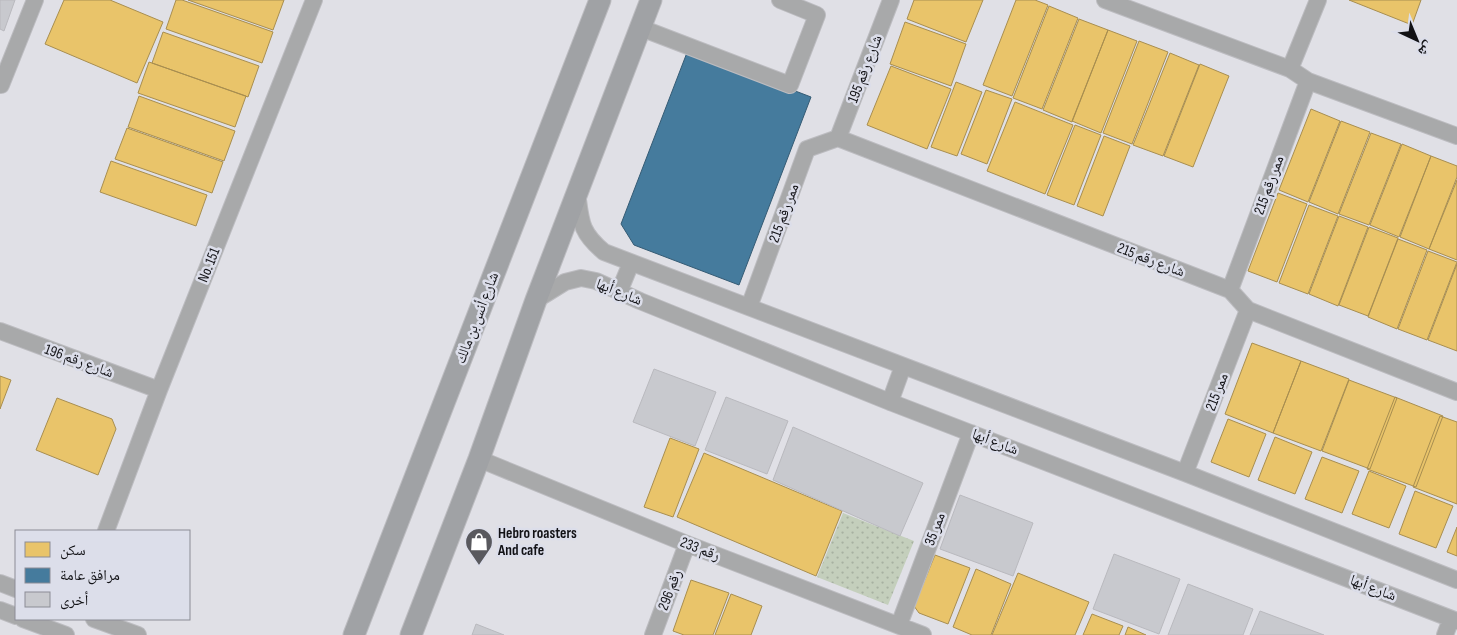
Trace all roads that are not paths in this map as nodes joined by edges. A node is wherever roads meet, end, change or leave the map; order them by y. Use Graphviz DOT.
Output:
graph roads {
  1 [pos="35,0"];
  2 [pos="314,0"];
  3 [pos="600,0"];
  4 [pos="652,0"];
  5 [pos="780,0"];
  6 [pos="891,0"];
  7 [pos="1105,0"];
  8 [pos="1318,0"];
  9 [pos="641,28"];
  10 [pos="1290,69"];
  11 [pos="1308,81"];
  12 [pos="0,85"];
  13 [pos="1457,136"];
  14 [pos="838,138"];
  15 [pos="577,192"];
  16 [pos="631,263"];
  17 [pos="1230,290"];
  18 [pos="619,292"];
  19 [pos="536,300"];
  20 [pos="749,307"];
  21 [pos="1248,310"];
  22 [pos="0,331"];
  23 [pos="904,366"];
  24 [pos="159,390"];
  25 [pos="1457,392"];
  26 [pos="890,402"];
  27 [pos="971,433"];
  28 [pos="479,459"];
  29 [pos="1185,473"];
  30 [pos="106,530"];
  31 [pos="687,544"];
  32 [pos="1457,580"];
  33 [pos="0,582"];
  34 [pos="15,589"];
  35 [pos="0,610"];
  36 [pos="15,616"];
  37 [pos="26,620"];
  38 [pos="99,620"];
  39 [pos="1454,620"];
  40 [pos="899,625"];
  41 [pos="66,635"];
  42 [pos="138,635"];
  43 [pos="354,635"];
  44 [pos="410,635"];
  45 [pos="653,635"];
  46 [pos="923,635"];
  47 [pos="1445,635"];
  1 -- 12 [label="street"];
  2 -- 24 [label="street, No. 151"];
  3 -- 43 [label="main road, شارع أنس بن مالك"];
  4 -- 9 [label="main road"];
  5 -- 9 [label="street"];
  6 -- 14 [label="street, شارع رقم 195"];
  7 -- 10 [label="street"];
  8 -- 10 [label="street"];
  9 -- 15 [label="main road"];
  10 -- 11 [label="street"];
  11 -- 13 [label="street"];
  11 -- 17 [label="street, ممر رقم 215"];
  14 -- 17 [label="street, شارع رقم 215"];
  14 -- 20 [label="street, ممر رقم 215"];
  15 -- 16 [label="street, شارع أبها"];
  15 -- 19 [label="main road"];
  16 -- 18 [label="street"];
  16 -- 20 [label="street, شارع أبها"];
  17 -- 21 [label="street, شارع رقم 215"];
  18 -- 19 [label="street, شارع أبها"];
  18 -- 26 [label="street, شارع أبها"];
  19 -- 28 [label="main road"];
  20 -- 23 [label="street, شارع أبها"];
  21 -- 25 [label="street, شارع رقم 215"];
  21 -- 29 [label="street, ممر 215"];
  22 -- 24 [label="street, شارع رقم 196"];
  23 -- 26 [label="street"];
  23 -- 29 [label="street, شارع أبها"];
  24 -- 30 [label="street, No. 151"];
  26 -- 27 [label="street, شارع أبها"];
  27 -- 39 [label="street, شارع أبها"];
  27 -- 40 [label="street, ممر 35"];
  28 -- 31 [label="street, رقم 233"];
  28 -- 44 [label="main road"];
  29 -- 32 [label="street, شارع أبها"];
  31 -- 40 [label="street, رقم 233"];
  31 -- 45 [label="street, رقم 296"];
  33 -- 34 [label="street"];
  35 -- 36 [label="street"];
  37 -- 41 [label="street"];
  38 -- 42 [label="street"];
  39 -- 47 [label="street"];
  40 -- 46 [label="street, رقم 233"];
}
